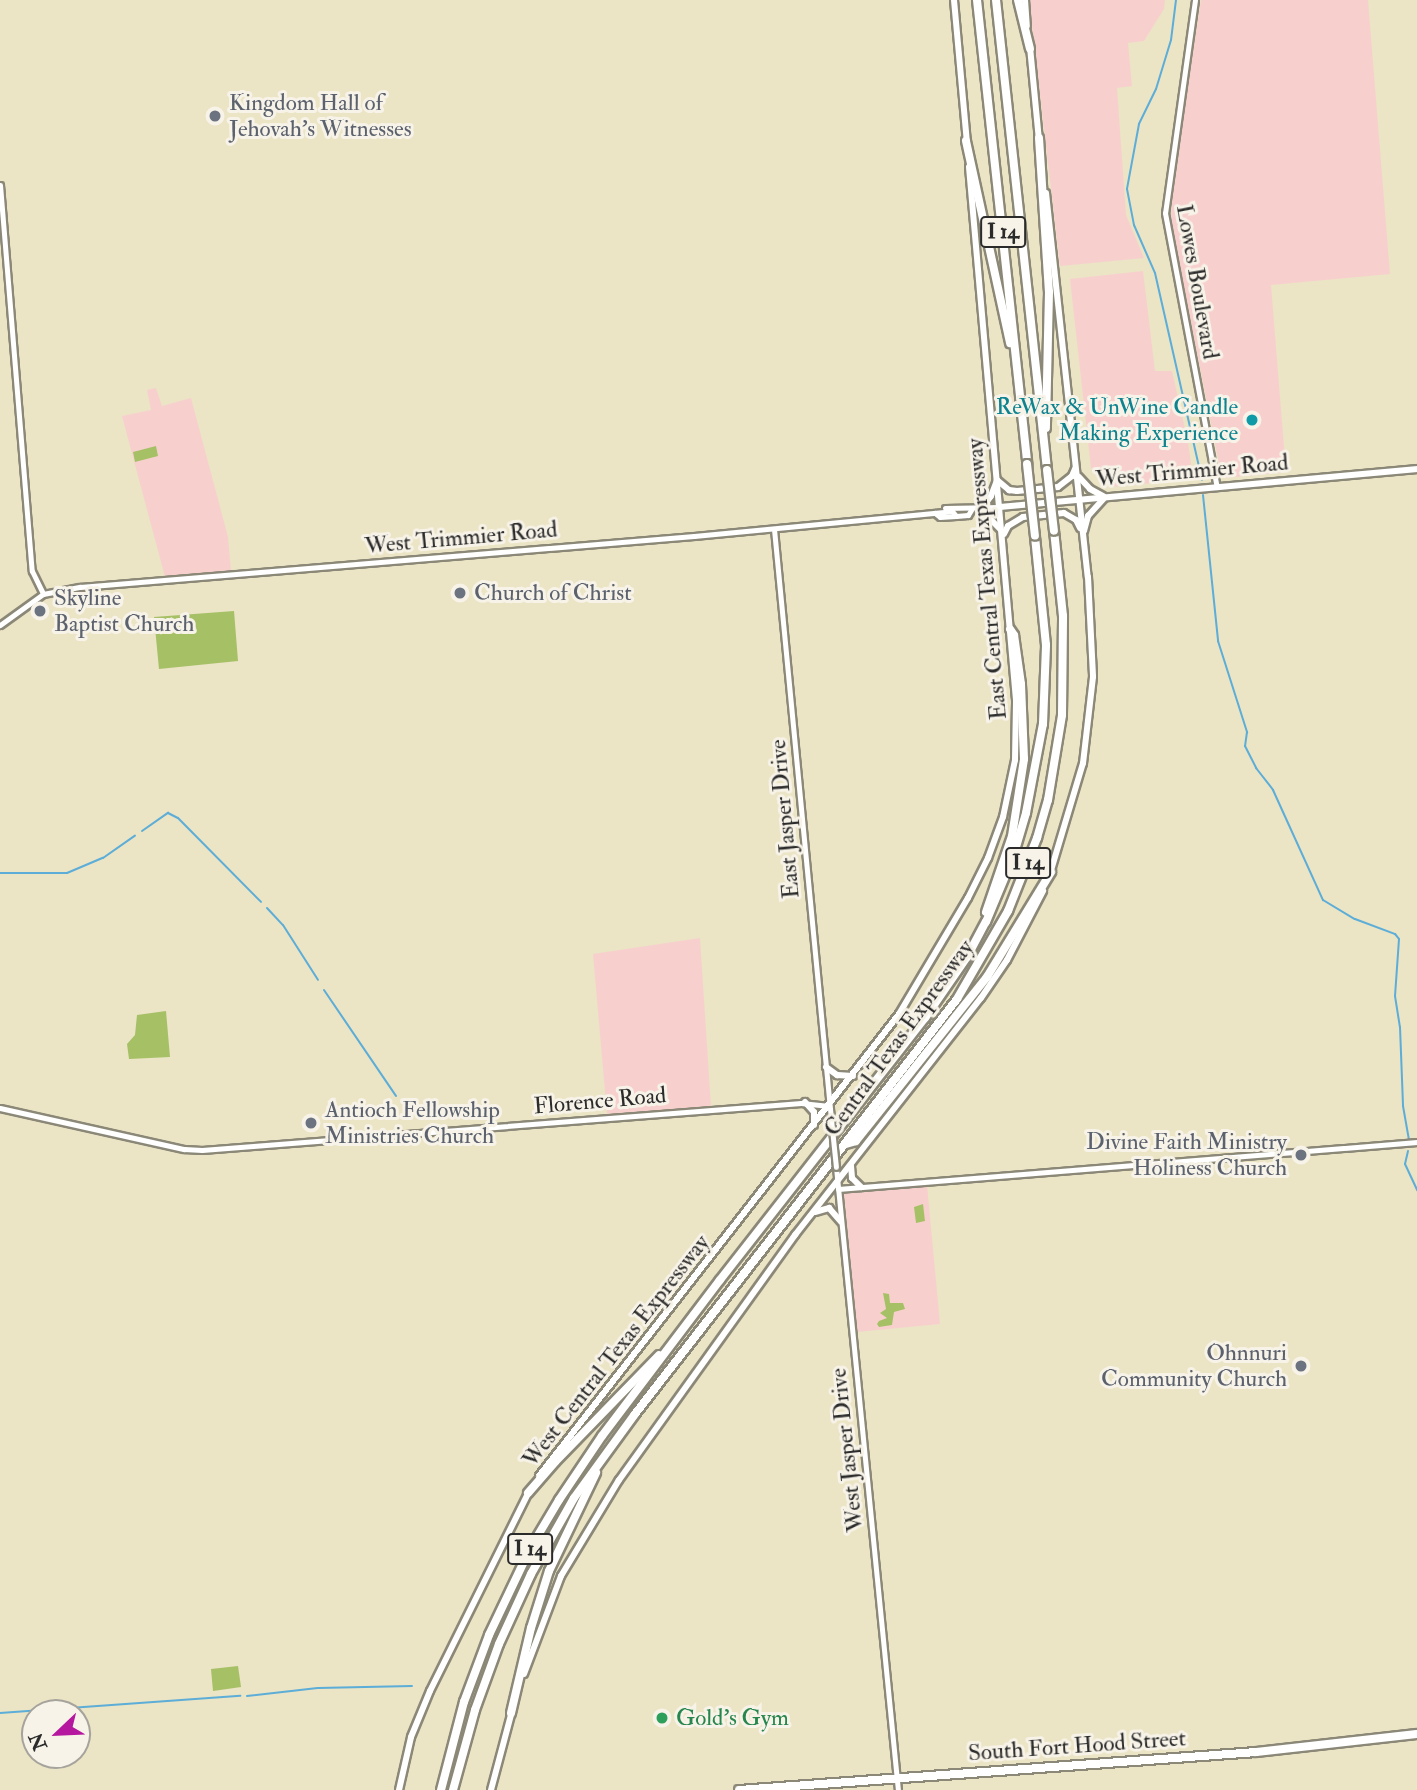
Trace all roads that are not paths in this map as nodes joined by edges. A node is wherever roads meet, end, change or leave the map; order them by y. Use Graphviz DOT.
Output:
graph roads {
  1 [pos="954,0"];
  2 [pos="978,0"];
  3 [pos="996,0"];
  4 [pos="1018,0"];
  5 [pos="1025,0"];
  6 [pos="1195,0"];
  7 [pos="1030,49"];
  8 [pos="1039,138"];
  9 [pos="966,141"];
  10 [pos="0,185"];
  11 [pos="1017,369"];
  12 [pos="1045,448"];
  13 [pos="1417,469"];
  14 [pos="1076,470"];
  15 [pos="997,480"];
  16 [pos="1217,487"];
  17 [pos="1105,497"];
  18 [pos="1080,499"];
  19 [pos="1000,507"];
  20 [pos="981,509"];
  21 [pos="971,510"];
  22 [pos="935,513"];
  23 [pos="774,528"];
  24 [pos="1002,533"];
  25 [pos="1083,536"];
  26 [pos="1003,543"];
  27 [pos="43,594"];
  28 [pos="0,625"];
  29 [pos="1010,629"];
  30 [pos="1051,872"];
  31 [pos="986,922"];
  32 [pos="826,1067"];
  33 [pos="853,1076"];
  34 [pos="805,1102"];
  35 [pos="829,1106"];
  36 [pos="0,1108"];
  37 [pos="814,1125"];
  38 [pos="1417,1142"];
  39 [pos="846,1144"];
  40 [pos="851,1164"];
  41 [pos="838,1186"];
  42 [pos="861,1187"];
  43 [pos="813,1212"];
  44 [pos="841,1223"];
  45 [pos="675,1342"];
  46 [pos="601,1458"];
  47 [pos="528,1493"];
  48 [pos="511,1713"];
  49 [pos="1417,1734"];
  50 [pos="897,1779"];
  51 [pos="494,1782"];
  52 [pos="454,1787"];
  53 [pos="441,1788"];
  54 [pos="401,1790"];
  55 [pos="489,1790"];
  56 [pos="497,1790"];
  57 [pos="739,1790"];
  58 [pos="898,1790"];
  1 -- 9 [label="main road, East Central Texas Expressway"];
  2 -- 11 [label="highway, Central Texas Expressway / I 14"];
  3 -- 12 [label="highway, Central Texas Expressway / I 14"];
  4 -- 7 [label="highway"];
  5 -- 7 [label="main road"];
  6 -- 16 [label="street, Lowes Boulevard"];
  7 -- 8 [label="main road"];
  8 -- 12 [label="highway"];
  8 -- 14 [label="main road"];
  9 -- 11 [label="highway"];
  9 -- 15 [label="main road, East Central Texas Expressway"];
  10 -- 27 [label="street"];
  11 -- 31 [label="highway, Central Texas Expressway / I 14, bridge"];
  12 -- 39 [label="highway, Central Texas Expressway / I 14, bridge"];
  13 -- 16 [label="main road, West Trimmier Road"];
  14 -- 15 [label="main road"];
  14 -- 17 [label="main road"];
  14 -- 18 [label="main road"];
  15 -- 19 [label="main road, East Central Texas Expressway"];
  15 -- 20 [label="main road"];
  16 -- 17 [label="main road, West Trimmier Road"];
  17 -- 18 [label="main road, West Trimmier Road"];
  17 -- 25 [label="main road"];
  18 -- 19 [label="main road, West Trimmier Road"];
  18 -- 25 [label="main road"];
  19 -- 20 [label="street, West Trimmier Road"];
  19 -- 24 [label="main road, East Central Texas Expressway"];
  20 -- 21 [label="street, West Trimmier Road"];
  20 -- 24 [label="main road"];
  21 -- 22 [label="street, West Trimmier Road"];
  21 -- 22 [label="street, West Trimmier Road"];
  22 -- 23 [label="street, West Trimmier Road"];
  23 -- 27 [label="street, West Trimmier Road"];
  23 -- 32 [label="street, East Jasper Drive"];
  24 -- 26 [label="main road, East Central Texas Expressway"];
  25 -- 26 [label="main road"];
  25 -- 30 [label="main road"];
  26 -- 29 [label="main road, East Central Texas Expressway"];
  27 -- 28 [label="street, West Trimmier Road"];
  29 -- 31 [label="highway"];
  29 -- 33 [label="main road, East Central Texas Expressway"];
  30 -- 39 [label="highway"];
  30 -- 40 [label="main road"];
  31 -- 45 [label="highway, Central Texas Expressway / I 14"];
  32 -- 33 [label="main road"];
  32 -- 35 [label="street, East Jasper Drive"];
  33 -- 35 [label="main road, East Central Texas Expressway"];
  34 -- 35 [label="street, Florence Road"];
  34 -- 36 [label="street, Florence Road"];
  34 -- 37 [label="main road"];
  35 -- 37 [label="main road, West Central Texas Expressway"];
  35 -- 41 [label="street, West Jasper Drive, bridge"];
  37 -- 47 [label="main road, West Central Texas Expressway"];
  38 -- 42 [label="street"];
  39 -- 46 [label="highway, Central Texas Expressway / I 14"];
  40 -- 41 [label="main road"];
  40 -- 42 [label="main road"];
  41 -- 42 [label="street"];
  41 -- 43 [label="main road"];
  41 -- 44 [label="street, West Jasper Drive"];
  43 -- 44 [label="main road"];
  43 -- 48 [label="main road"];
  44 -- 50 [label="street, West Jasper Drive"];
  45 -- 47 [label="highway"];
  45 -- 53 [label="highway, Central Texas Expressway / I 14"];
  46 -- 48 [label="highway"];
  46 -- 52 [label="highway, Central Texas Expressway / I 14"];
  47 -- 54 [label="main road, West Central Texas Expressway"];
  48 -- 51 [label="main road"];
  49 -- 50 [label="highway, South Fort Hood Street"];
  50 -- 57 [label="highway, South Fort Hood Street"];
  50 -- 58 [label="street, West Jasper Drive"];
  51 -- 55 [label="main road"];
  51 -- 56 [label="main road"];
}
